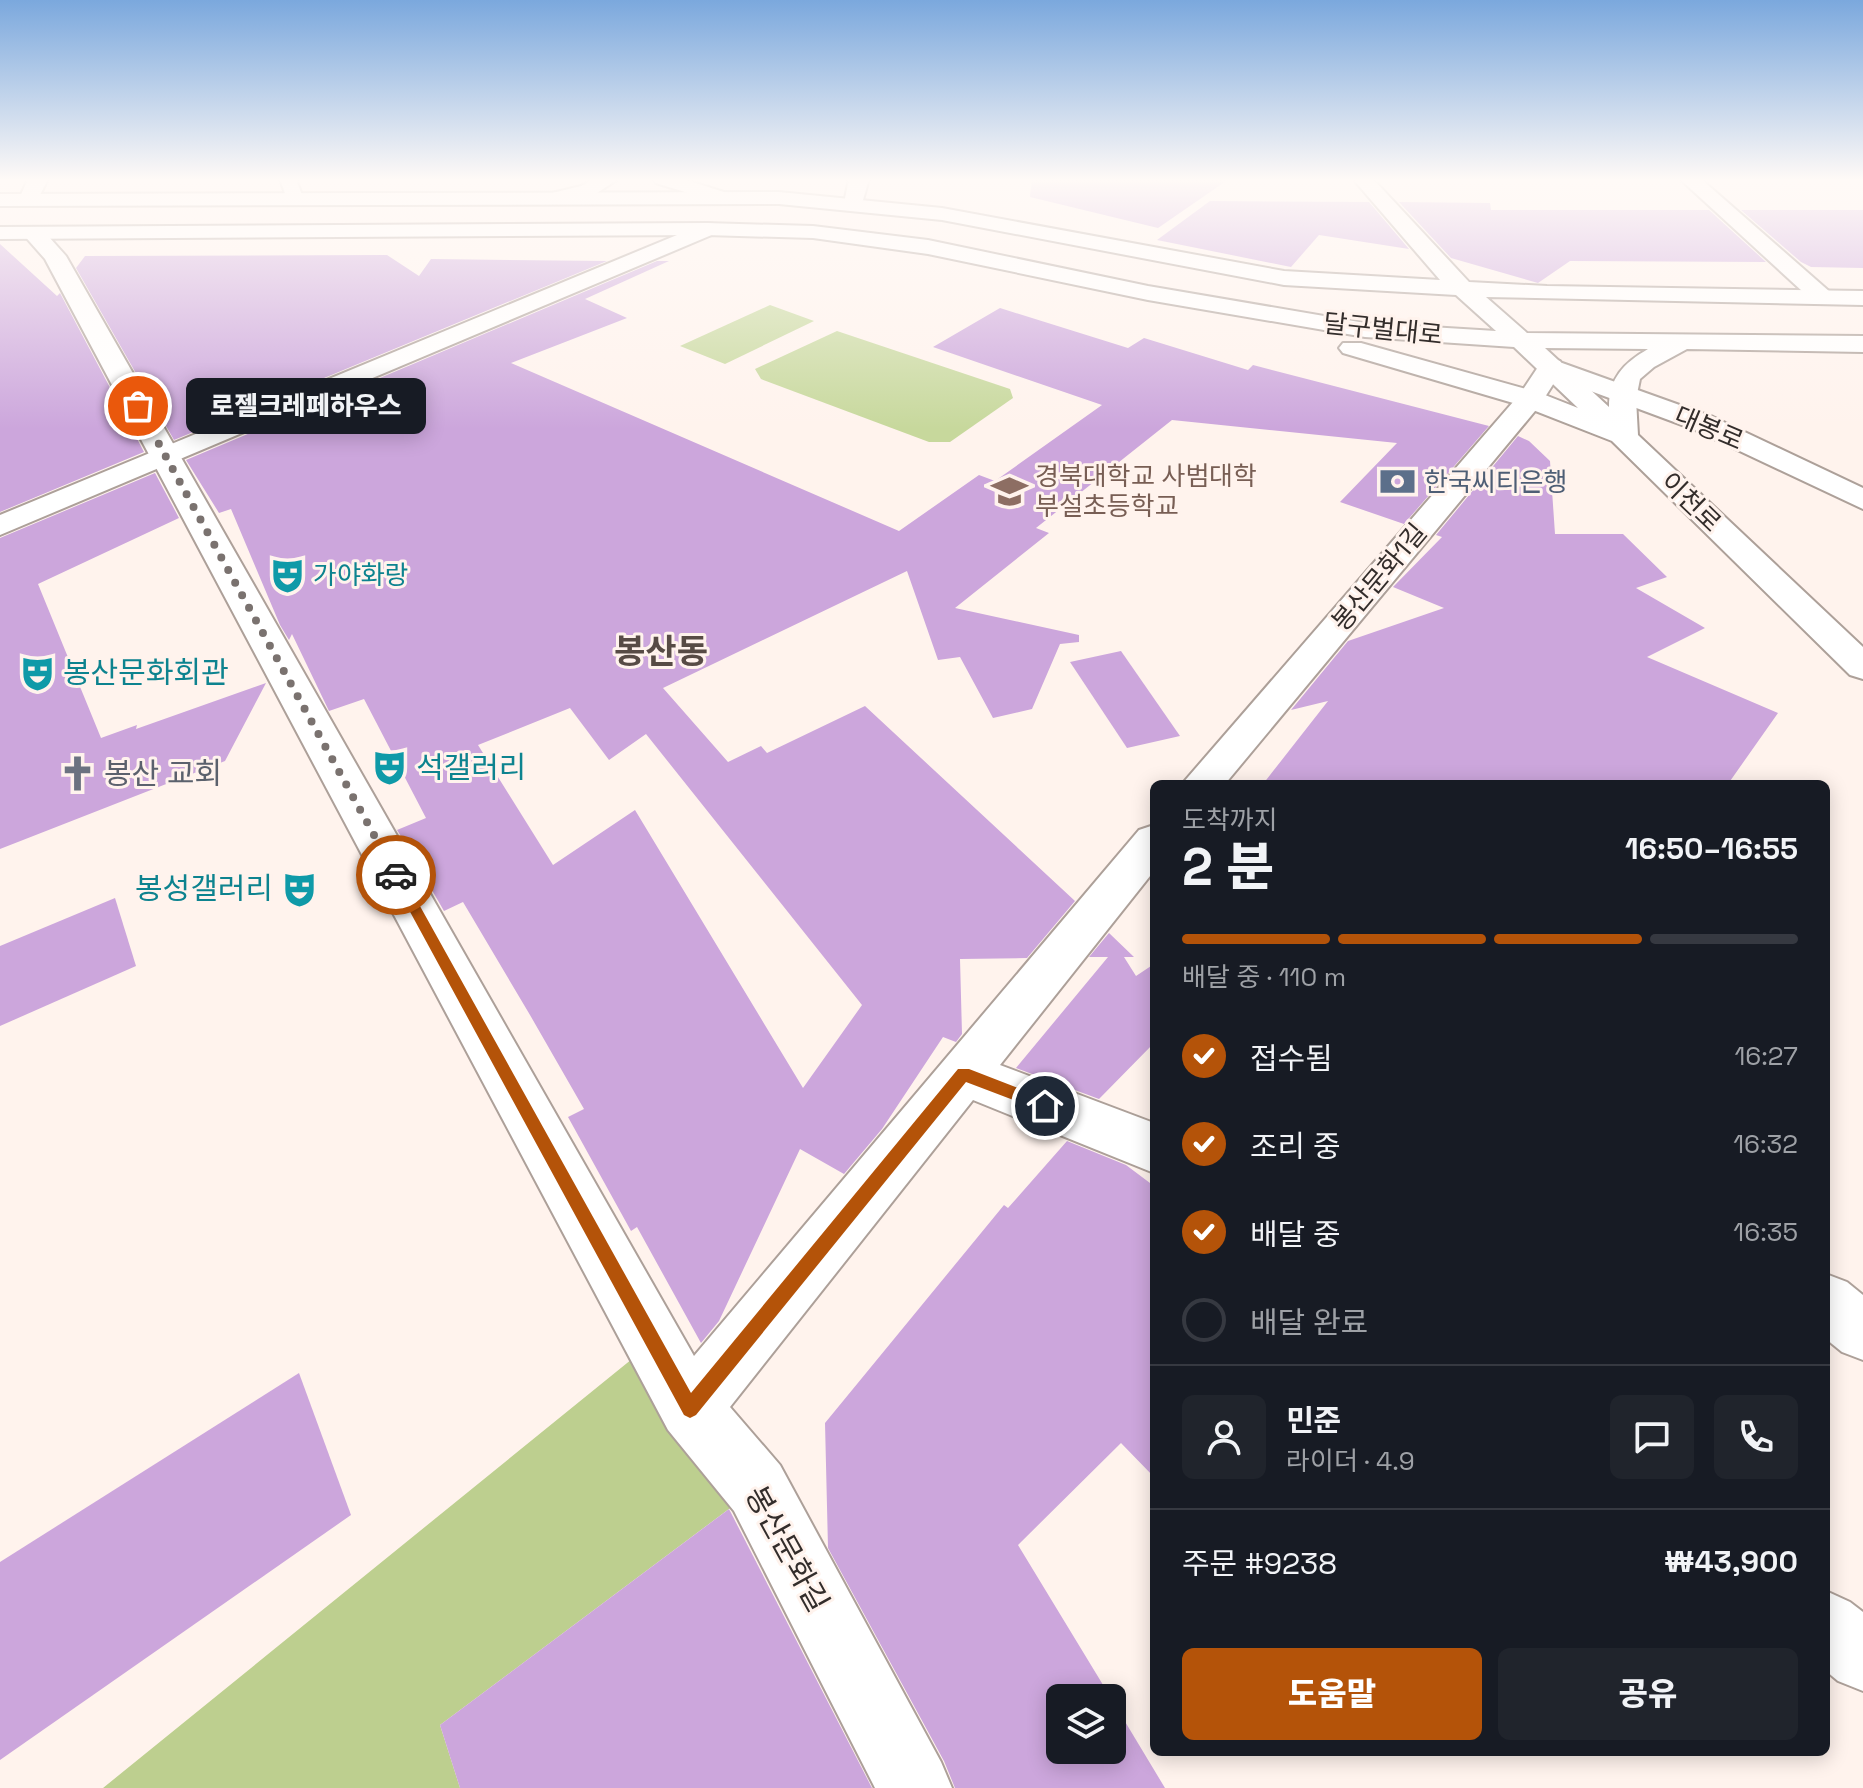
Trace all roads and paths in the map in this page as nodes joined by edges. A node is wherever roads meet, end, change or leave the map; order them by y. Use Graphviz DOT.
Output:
graph roads {
  1 [pos="59,262"];
  2 [pos="626,262"];
  3 [pos="1002,262"];
  4 [pos="1201,262"];
  5 [pos="1366,262"];
  6 [pos="1437,262"];
  7 [pos="1783,262"];
  8 [pos="1284,278"];
  9 [pos="1461,289"];
  10 [pos="1148,293"];
  11 [pos="1822,297"];
  12 [pos="1863,298"];
  13 [pos="1517,340"];
  14 [pos="1678,344"];
  15 [pos="1863,344"];
  16 [pos="1551,367"];
  17 [pos="1620,393"];
  18 [pos="1530,399"];
  19 [pos="1624,436"];
  20 [pos="166,456"];
  21 [pos="1863,500"];
  22 [pos="0,526"];
  23 [pos="1863,667"];
  24 [pos="1205,780"];
  25 [pos="1150,846"];
  26 [pos="964,1074"];
  27 [pos="1150,1146"];
  28 [pos="1830,1306"];
  29 [pos="1863,1331"];
  30 [pos="690,1408"];
  31 [pos="1830,1629"];
  32 [pos="1863,1656"];
  33 [pos="915,1788"];
  1 -- 20 [label="main road, 봉산문화길"];
  2 -- 20 [label="main road"];
  3 -- 10 [label="main road, 달구벌대로"];
  4 -- 8 [label="main road, 달구벌대로"];
  5 -- 8 [label="main road"];
  6 -- 9 [label="main road, 이천로"];
  7 -- 11 [label="main road"];
  8 -- 9 [label="main road, 달구벌대로"];
  9 -- 11 [label="main road, 달구벌대로"];
  9 -- 13 [label="main road, 이천로"];
  10 -- 13 [label="main road, 달구벌대로"];
  10 -- 18 [label="main road"];
  11 -- 12 [label="main road, 달구벌대로"];
  13 -- 14 [label="main road, 달구벌대로"];
  13 -- 16 [label="main road, 이천로"];
  14 -- 15 [label="main road, 달구벌대로"];
  14 -- 17 [label="main road"];
  16 -- 17 [label="main road, 대봉로"];
  16 -- 18 [label="main road, 봉산문화1길"];
  16 -- 19 [label="main road, 이천로"];
  17 -- 19 [label="main road"];
  17 -- 21 [label="main road, 대봉로"];
  18 -- 19 [label="main road"];
  18 -- 24 [label="main road, 봉산문화1길"];
  19 -- 23 [label="main road, 이천로"];
  20 -- 22 [label="main road"];
  20 -- 30 [label="main road, 봉산문화길"];
  25 -- 26 [label="main road"];
  26 -- 27 [label="main road"];
  26 -- 30 [label="main road"];
  28 -- 29 [label="main road"];
  30 -- 33 [label="main road, 봉산문화길"];
  31 -- 32 [label="main road"];
}
